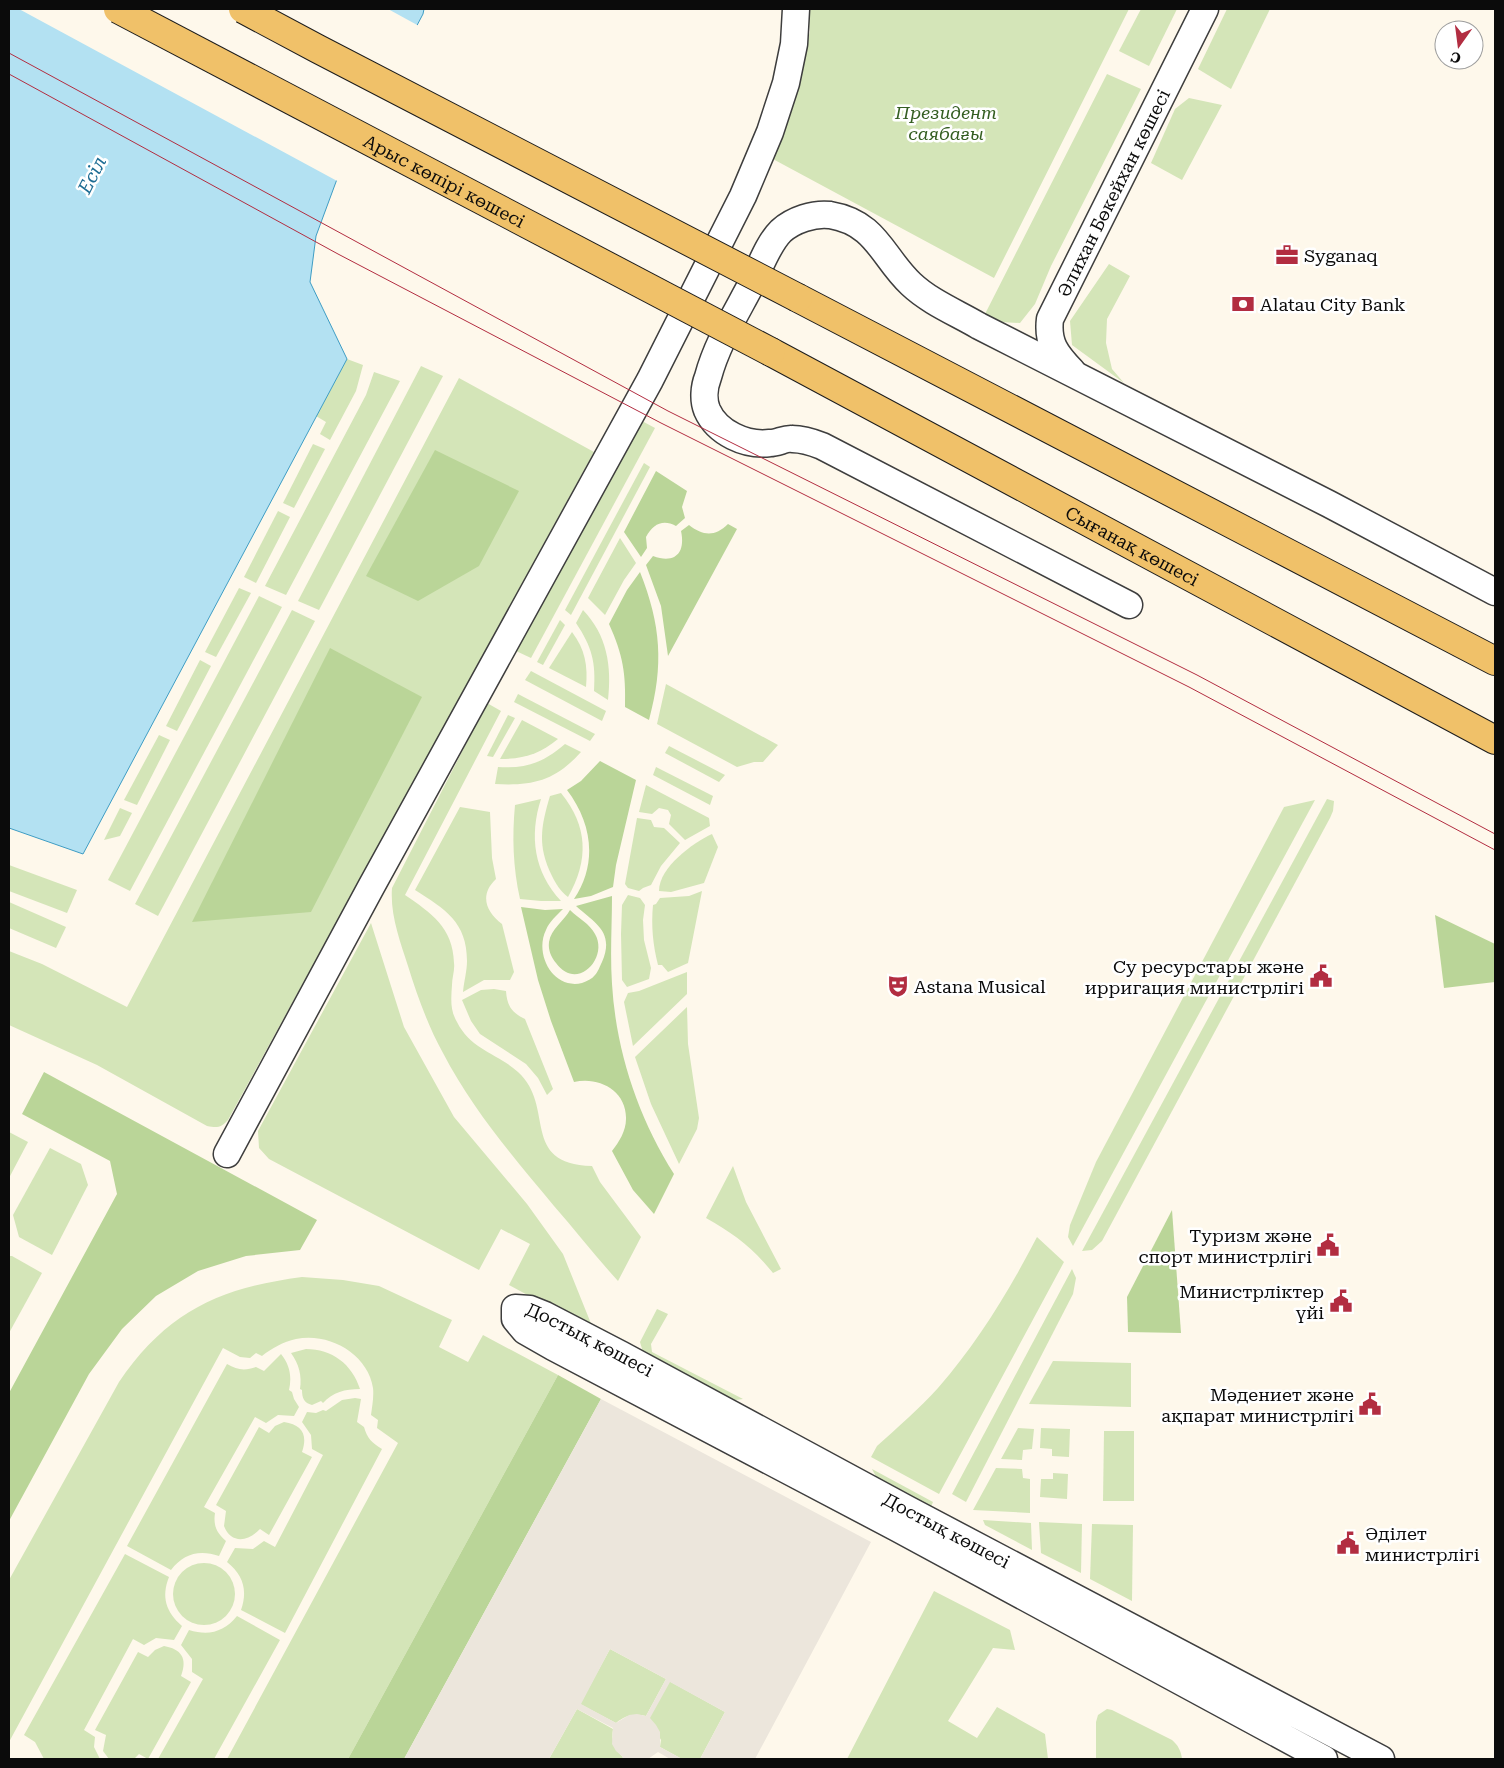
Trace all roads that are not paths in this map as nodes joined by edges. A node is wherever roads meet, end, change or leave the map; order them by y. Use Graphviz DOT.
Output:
graph roads {
  1 [pos="118,9"];
  2 [pos="243,9"];
  3 [pos="796,9"];
  4 [pos="1205,9"];
  5 [pos="771,352"];
  6 [pos="1076,375"];
  7 [pos="1495,592"];
  8 [pos="1129,605"];
  9 [pos="1494,659"];
  10 [pos="1495,740"];
  11 [pos="227,1154"];
  12 [pos="1324,1759"];
  13 [pos="1381,1759"];
  1 -- 5 [label="main road, Арыс көпірі көшесі, bridge"];
  2 -- 9 [label="main road, bridge"];
  3 -- 11 [label="street"];
  4 -- 6 [label="street, Әлихан Бөкейхан көшесі"];
  5 -- 10 [label="main road, Сығанақ көшесі"];
  6 -- 7 [label="street"];
  6 -- 8 [label="street"];
  12 -- 13 [label="street, Достық көшесі"];
}
